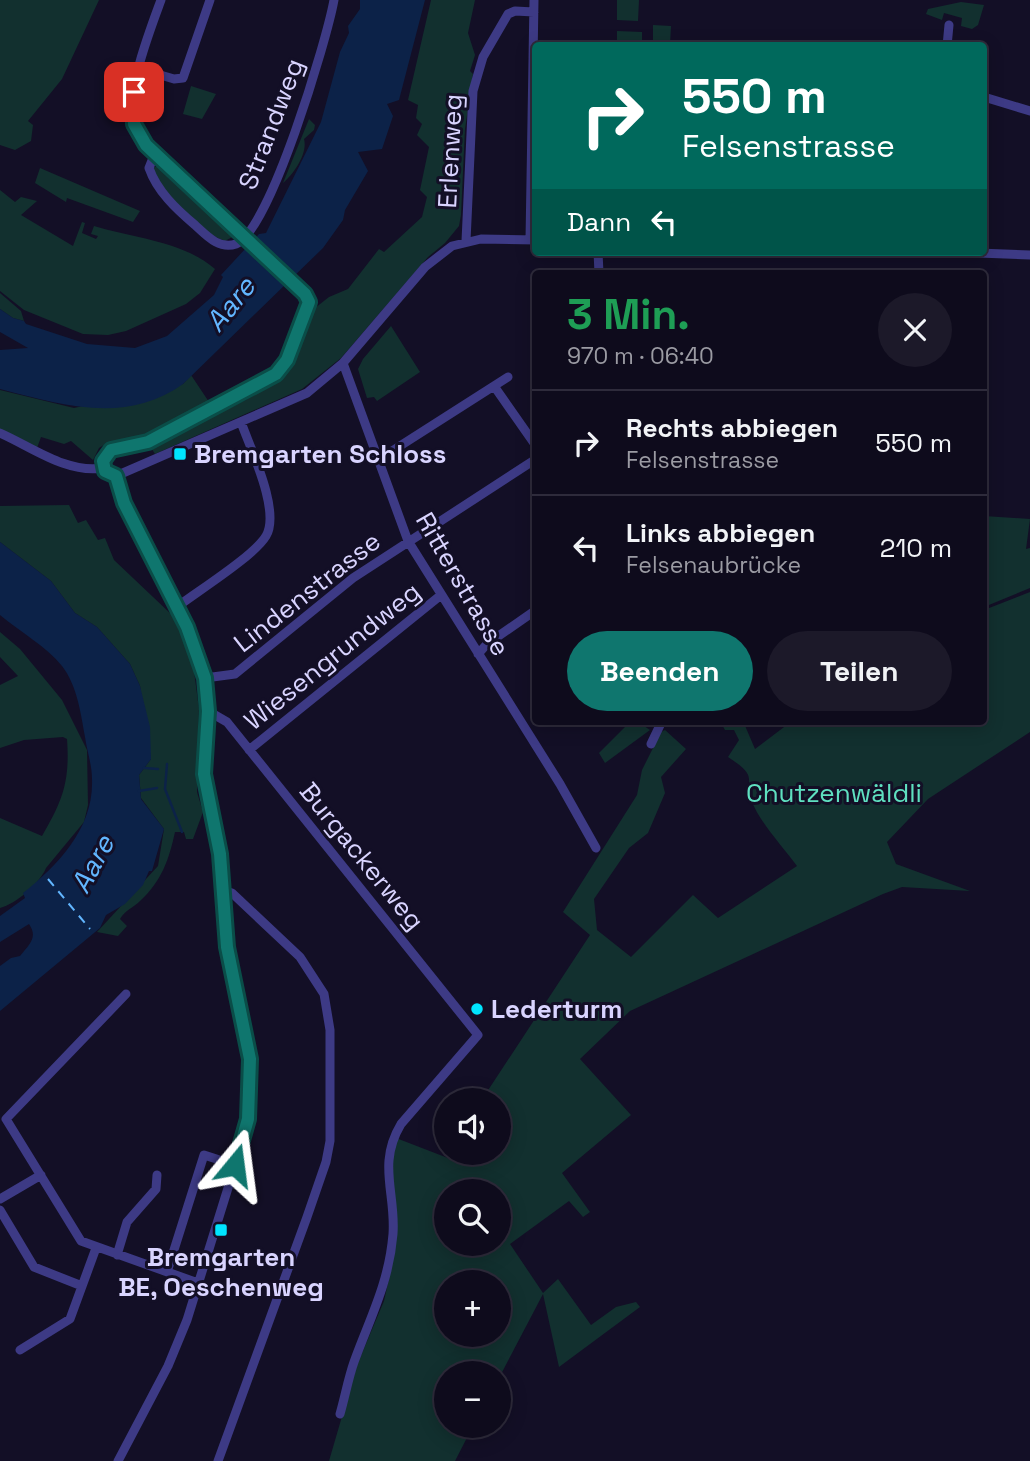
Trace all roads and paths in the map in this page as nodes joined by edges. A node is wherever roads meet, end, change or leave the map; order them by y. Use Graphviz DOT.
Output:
graph roads {
  1 [pos="161,0"];
  2 [pos="210,0"];
  3 [pos="334,0"];
  4 [pos="534,0"];
  5 [pos="534,12"];
  6 [pos="949,25"];
  7 [pos="534,42"];
  8 [pos="947,42"];
  9 [pos="141,69"];
  10 [pos="987,98"];
  11 [pos="1030,111"];
  12 [pos="532,147"];
  13 [pos="155,153"];
  14 [pos="532,227"];
  15 [pos="532,240"];
  16 [pos="466,242"];
  17 [pos="987,253"];
  18 [pos="1030,255"];
  19 [pos="343,363"];
  20 [pos="508,377"];
  21 [pos="494,386"];
  22 [pos="241,422"];
  23 [pos="0,433"];
  24 [pos="532,440"];
  25 [pos="378,460"];
  26 [pos="532,462"];
  27 [pos="103,468"];
  28 [pos="116,476"];
  29 [pos="408,541"];
  30 [pos="442,595"];
  31 [pos="177,607"];
  32 [pos="532,613"];
  33 [pos="478,654"];
  34 [pos="205,678"];
  35 [pos="208,711"];
  36 [pos="660,725"];
  37 [pos="651,744"];
  38 [pos="249,750"];
  39 [pos="596,848"];
  40 [pos="222,890"];
  41 [pos="126,994"];
  42 [pos="235,1165"];
  43 [pos="41,1175"];
  44 [pos="157,1175"];
  45 [pos="0,1199"];
  46 [pos="0,1210"];
  47 [pos="96,1248"];
  48 [pos="117,1255"];
  49 [pos="167,1272"];
  50 [pos="198,1283"];
  51 [pos="82,1286"];
  52 [pos="20,1350"];
  53 [pos="340,1414"];
  54 [pos="118,1461"];
  55 [pos="218,1461"];
  1 -- 9 [label="street"];
  2 -- 9 [label="street"];
  3 -- 13 [label="street, Strandweg"];
  4 -- 5 [label="street"];
  5 -- 7 [label="street"];
  5 -- 16 [label="street, Erlenweg"];
  6 -- 8 [label="street"];
  9 -- 13 [label="street"];
  10 -- 11 [label="street"];
  12 -- 14 [label="street"];
  13 -- 27 [label="street, bridge"];
  15 -- 16 [label="street"];
  16 -- 19 [label="street"];
  17 -- 18 [label="street"];
  19 -- 22 [label="street"];
  19 -- 25 [label="street, Ritterstrasse"];
  20 -- 21 [label="street"];
  21 -- 24 [label="street"];
  21 -- 25 [label="street"];
  22 -- 28 [label="street"];
  22 -- 31 [label="street"];
  23 -- 27 [label="street"];
  25 -- 29 [label="street, Ritterstrasse"];
  26 -- 29 [label="street, Lindenstrasse"];
  27 -- 28 [label="street"];
  28 -- 31 [label="street"];
  29 -- 30 [label="street, Ritterstrasse"];
  29 -- 34 [label="street, Lindenstrasse"];
  30 -- 33 [label="street, Ritterstrasse"];
  30 -- 38 [label="street, Wiesengrundweg"];
  31 -- 34 [label="street"];
  32 -- 33 [label="street"];
  33 -- 39 [label="street, Ritterstrasse"];
  34 -- 35 [label="street"];
  35 -- 38 [label="street, Burgackerweg"];
  35 -- 40 [label="street"];
  36 -- 37 [label="street"];
  38 -- 53 [label="street, Burgackerweg"];
  40 -- 42 [label="street"];
  40 -- 55 [label="street"];
  41 -- 43 [label="street"];
  42 -- 49 [label="street"];
  42 -- 50 [label="street"];
  43 -- 45 [label="street"];
  43 -- 47 [label="street"];
  44 -- 48 [label="street"];
  46 -- 51 [label="street"];
  47 -- 48 [label="street"];
  47 -- 51 [label="street"];
  48 -- 49 [label="street"];
  49 -- 50 [label="street"];
  50 -- 54 [label="street"];
  51 -- 52 [label="street"];
}
